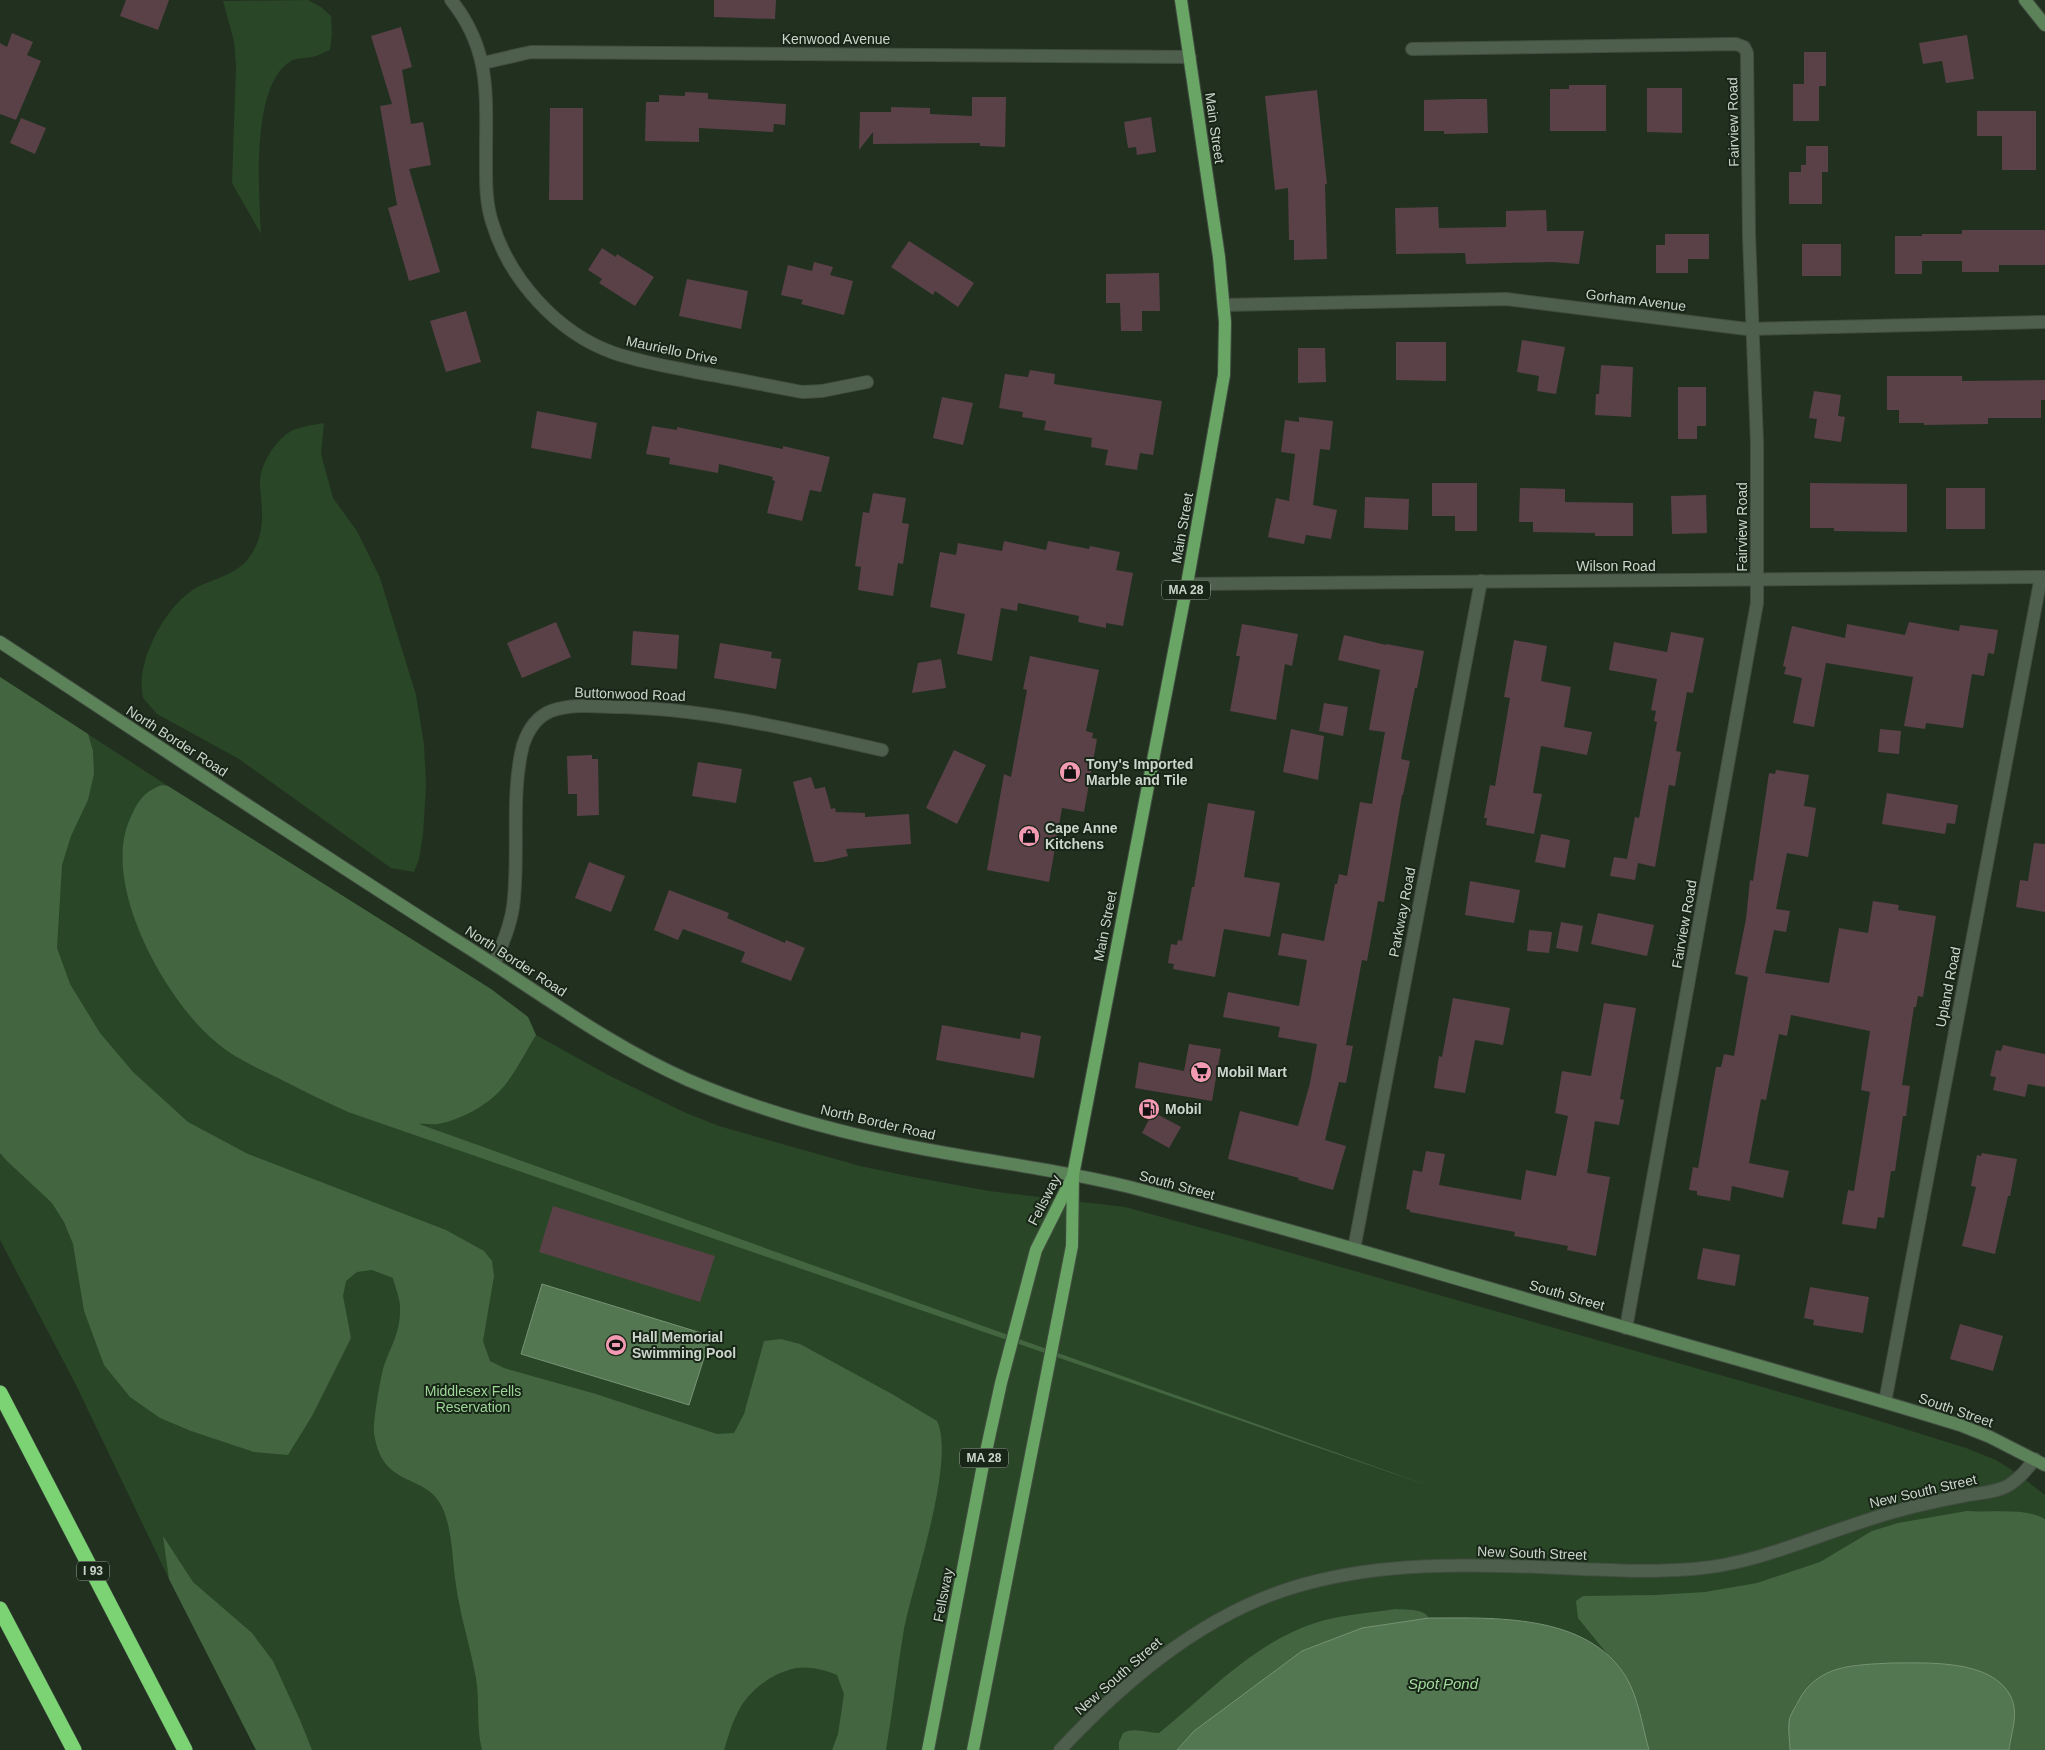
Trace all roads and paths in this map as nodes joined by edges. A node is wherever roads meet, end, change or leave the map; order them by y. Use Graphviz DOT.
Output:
graph roads {
  1 [pos="451,0"];
  2 [pos="1182,0"];
  3 [pos="2025,0"];
  4 [pos="2045,25"];
  5 [pos="1412,49"];
  6 [pos="1190,57"];
  7 [pos="483,63"];
  8 [pos="1224,305"];
  9 [pos="2045,322"];
  10 [pos="1754,328"];
  11 [pos="867,382"];
  12 [pos="2043,577"];
  13 [pos="1758,580"];
  14 [pos="1481,581"];
  15 [pos="1187,584"];
  16 [pos="0,642"];
  17 [pos="882,750"];
  18 [pos="494,964"];
  19 [pos="1073,1175"];
  20 [pos="1354,1249"];
  21 [pos="1626,1328"];
  22 [pos="0,1393"];
  23 [pos="1886,1402"];
  24 [pos="2040,1462"];
  25 [pos="0,1609"];
  26 [pos="74,1750"];
  27 [pos="185,1750"];
  28 [pos="928,1750"];
  29 [pos="973,1750"];
  30 [pos="1060,1750"];
  1 -- 7 [label="street, Mauriello Drive"];
  2 -- 6 [label="main road, Main Street / MA 28"];
  3 -- 4 [label="main road"];
  5 -- 10 [label="street, Fairview Road"];
  6 -- 7 [label="street, Kenwood Avenue"];
  6 -- 8 [label="main road, Main Street / MA 28"];
  7 -- 11 [label="street, Mauriello Drive"];
  8 -- 10 [label="street, Gorham Avenue"];
  8 -- 15 [label="main road, Main Street / MA 28"];
  9 -- 10 [label="street, Gorham Avenue"];
  10 -- 13 [label="street, Fairview Road"];
  12 -- 13 [label="street, Wilson Road"];
  12 -- 23 [label="street, Upland Road"];
  13 -- 14 [label="street, Wilson Road"];
  13 -- 21 [label="street, Fairview Road"];
  14 -- 15 [label="street, Wilson Road"];
  14 -- 20 [label="street, Parkway Road"];
  15 -- 19 [label="main road, Main Street / MA 28"];
  16 -- 18 [label="main road, North Border Road"];
  17 -- 18 [label="street, Buttonwood Road"];
  18 -- 19 [label="main road, North Border Road"];
  19 -- 20 [label="main road, South Street"];
  19 -- 28 [label="main road, Fellsway / MA 28"];
  19 -- 29 [label="main road, Fellsway / MA 28"];
  20 -- 21 [label="main road, South Street"];
  21 -- 23 [label="main road, South Street"];
  22 -- 27 [label="highway, I 93"];
  23 -- 24 [label="main road, South Street"];
  24 -- 30 [label="street, New South Street"];
  25 -- 26 [label="highway"];
}
